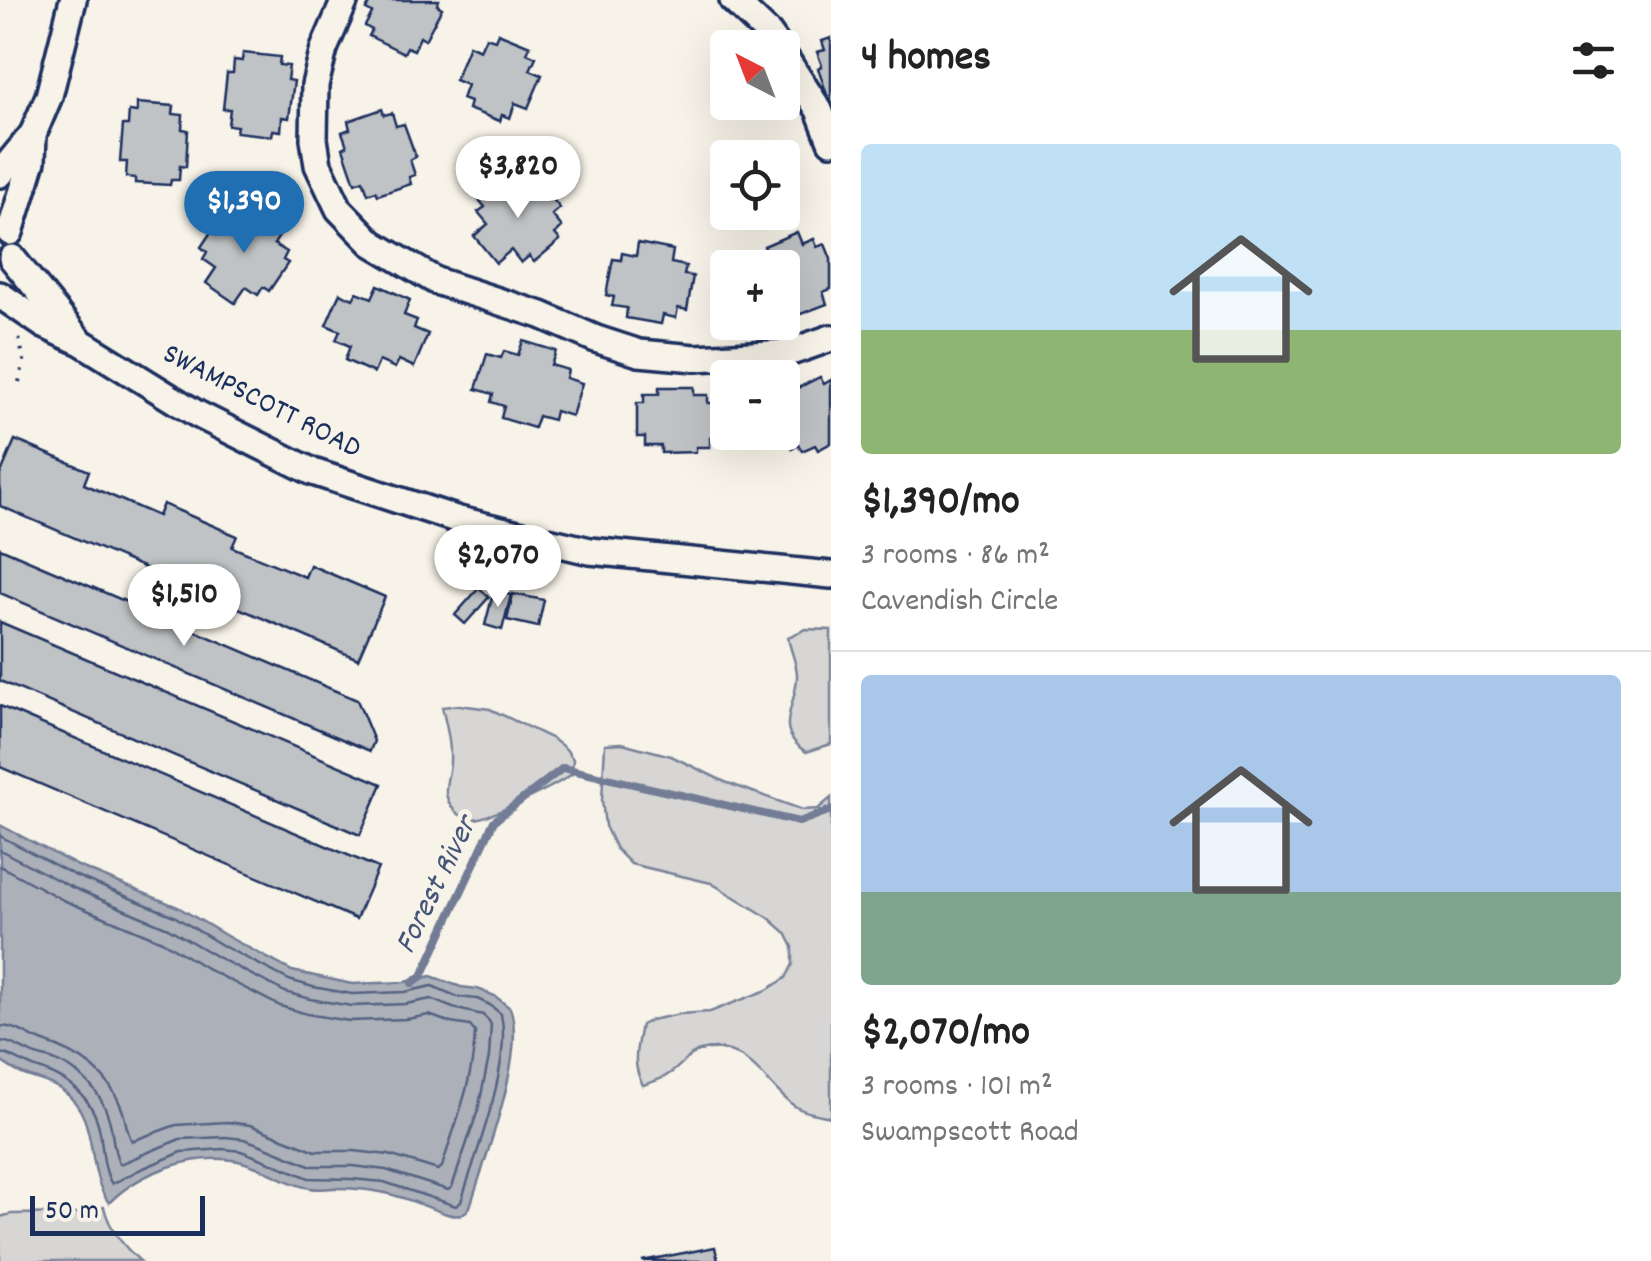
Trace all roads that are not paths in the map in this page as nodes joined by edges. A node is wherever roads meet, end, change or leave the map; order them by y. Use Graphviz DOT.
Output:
graph roads {
  1 [pos="72,0"];
  2 [pos="345,0"];
  3 [pos="733,0"];
  4 [pos="765,30"];
  5 [pos="800,79"];
  6 [pos="33,134"];
  7 [pos="831,141"];
  8 [pos="0,174"];
  9 [pos="5,225"];
  10 [pos="6,269"];
  11 [pos="0,294"];
  12 [pos="831,338"];
  13 [pos="81,342"];
  14 [pos="831,575"];
  1 -- 6 [label="street"];
  2 -- 12 [label="street"];
  3 -- 4 [label="street"];
  5 -- 7 [label="street"];
  6 -- 8 [label="street"];
  6 -- 9 [label="street"];
  9 -- 10 [label="street"];
  10 -- 13 [label="street, SWAMPSCOTT ROAD"];
  11 -- 13 [label="street, SWAMPSCOTT ROAD"];
  13 -- 14 [label="street, SWAMPSCOTT ROAD"];
}
